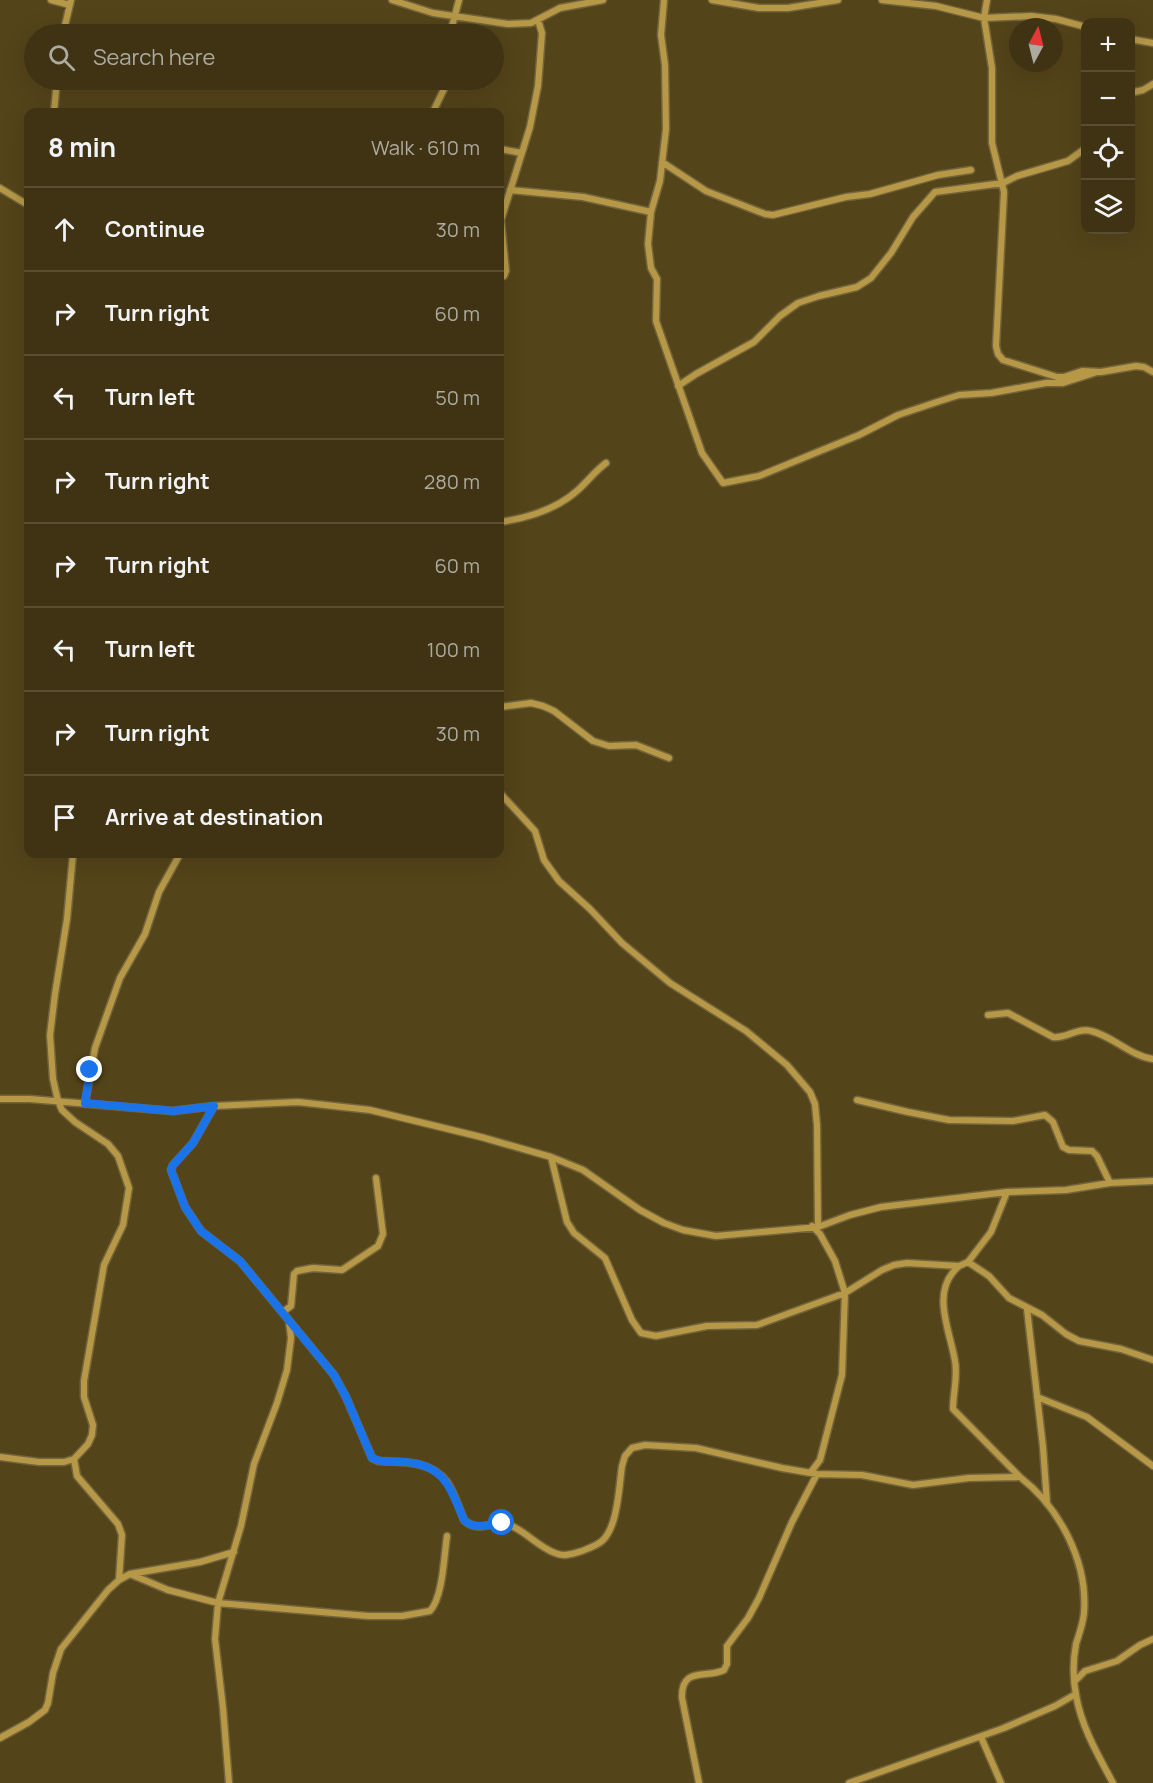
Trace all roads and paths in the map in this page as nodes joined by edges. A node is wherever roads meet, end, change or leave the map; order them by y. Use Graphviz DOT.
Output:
graph roads {
  1 [pos="51,0"];
  2 [pos="392,0"];
  3 [pos="459,0"];
  4 [pos="603,0"];
  5 [pos="664,0"];
  6 [pos="711,0"];
  7 [pos="838,0"];
  8 [pos="882,0"];
  9 [pos="987,0"];
  10 [pos="70,2"];
  11 [pos="454,17"];
  12 [pos="984,18"];
  13 [pos="538,20"];
  14 [pos="65,24"];
  15 [pos="452,24"];
  16 [pos="1081,26"];
  17 [pos="1135,40"];
  18 [pos="1153,43"];
  19 [pos="1153,84"];
  20 [pos="56,90"];
  21 [pos="444,90"];
  22 [pos="1135,92"];
  23 [pos="54,108"];
  24 [pos="435,108"];
  25 [pos="504,150"];
  26 [pos="1081,152"];
  27 [pos="522,153"];
  28 [pos="662,162"];
  29 [pos="971,170"];
  30 [pos="1003,183"];
  31 [pos="0,188"];
  32 [pos="510,190"];
  33 [pos="24,203"];
  34 [pos="504,210"];
  35 [pos="651,212"];
  36 [pos="504,251"];
  37 [pos="504,276"];
  38 [pos="1097,372"];
  39 [pos="1153,372"];
  40 [pos="678,386"];
  41 [pos="606,463"];
  42 [pos="504,521"];
  43 [pos="504,706"];
  44 [pos="669,758"];
  45 [pos="504,797"];
  46 [pos="73,858"];
  47 [pos="178,858"];
  48 [pos="988,1015"];
  49 [pos="1153,1059"];
  50 [pos="0,1099"];
  51 [pos="857,1100"];
  52 [pos="58,1101"];
  53 [pos="85,1103"];
  54 [pos="214,1106"];
  55 [pos="551,1157"];
  56 [pos="376,1178"];
  57 [pos="1153,1181"];
  58 [pos="1110,1183"];
  59 [pos="1008,1192"];
  60 [pos="815,1227"];
  61 [pos="968,1262"];
  62 [pos="959,1266"];
  63 [pos="845,1293"];
  64 [pos="1027,1309"];
  65 [pos="283,1312"];
  66 [pos="290,1320"];
  67 [pos="1153,1360"];
  68 [pos="1037,1397"];
  69 [pos="0,1457"];
  70 [pos="74,1460"];
  71 [pos="1153,1466"];
  72 [pos="814,1473"];
  73 [pos="1020,1477"];
  74 [pos="1047,1503"];
  75 [pos="447,1536"];
  76 [pos="234,1552"];
  77 [pos="130,1574"];
  78 [pos="119,1580"];
  79 [pos="218,1604"];
  80 [pos="1153,1639"];
  81 [pos="1075,1682"];
  82 [pos="1076,1694"];
  83 [pos="981,1737"];
  84 [pos="0,1738"];
  85 [pos="229,1783"];
  86 [pos="699,1783"];
  87 [pos="849,1783"];
  88 [pos="1001,1783"];
  89 [pos="1113,1783"];
  1 -- 10 [label="street"];
  2 -- 11 [label="street"];
  3 -- 11 [label="street"];
  4 -- 13 [label="street"];
  5 -- 28 [label="street"];
  6 -- 7 [label="street"];
  8 -- 12 [label="street"];
  9 -- 12 [label="street"];
  10 -- 14 [label="street"];
  11 -- 13 [label="street"];
  11 -- 15 [label="street"];
  12 -- 16 [label="street"];
  12 -- 30 [label="street"];
  13 -- 27 [label="street"];
  17 -- 18 [label="street"];
  19 -- 22 [label="street"];
  20 -- 23 [label="street"];
  21 -- 24 [label="street"];
  25 -- 27 [label="street"];
  26 -- 30 [label="street"];
  27 -- 32 [label="street"];
  28 -- 29 [label="street"];
  28 -- 35 [label="street"];
  30 -- 38 [label="street"];
  30 -- 40 [label="street"];
  31 -- 33 [label="street"];
  32 -- 34 [label="street"];
  32 -- 35 [label="street"];
  35 -- 40 [label="street"];
  36 -- 37 [label="street"];
  38 -- 39 [label="street"];
  38 -- 40 [label="street"];
  41 -- 42 [label="street"];
  43 -- 44 [label="street"];
  45 -- 60 [label="street"];
  46 -- 52 [label="street"];
  47 -- 53 [label="street"];
  48 -- 49 [label="street"];
  50 -- 52 [label="street"];
  51 -- 58 [label="street"];
  52 -- 53 [label="street"];
  52 -- 70 [label="street"];
  53 -- 54 [label="street"];
  54 -- 55 [label="street"];
  54 -- 65 [label="street"];
  55 -- 60 [label="street"];
  55 -- 63 [label="street"];
  56 -- 65 [label="street"];
  57 -- 58 [label="street"];
  58 -- 59 [label="street"];
  59 -- 60 [label="street"];
  59 -- 61 [label="street"];
  60 -- 63 [label="street"];
  61 -- 62 [label="street"];
  61 -- 64 [label="street"];
  62 -- 63 [label="street"];
  62 -- 73 [label="street"];
  63 -- 72 [label="street"];
  64 -- 67 [label="street"];
  64 -- 68 [label="street"];
  65 -- 66 [label="street"];
  66 -- 72 [label="street"];
  66 -- 76 [label="street"];
  68 -- 71 [label="street"];
  68 -- 74 [label="street"];
  69 -- 70 [label="street"];
  70 -- 78 [label="street"];
  72 -- 73 [label="street"];
  72 -- 86 [label="street"];
  73 -- 74 [label="street"];
  74 -- 81 [label="street"];
  75 -- 79 [label="street"];
  76 -- 77 [label="street"];
  76 -- 79 [label="street"];
  77 -- 78 [label="street"];
  77 -- 79 [label="street"];
  78 -- 84 [label="street"];
  79 -- 85 [label="street"];
  80 -- 81 [label="street"];
  81 -- 82 [label="street"];
  82 -- 83 [label="street"];
  82 -- 89 [label="street"];
  83 -- 87 [label="street"];
  83 -- 88 [label="street"];
}
